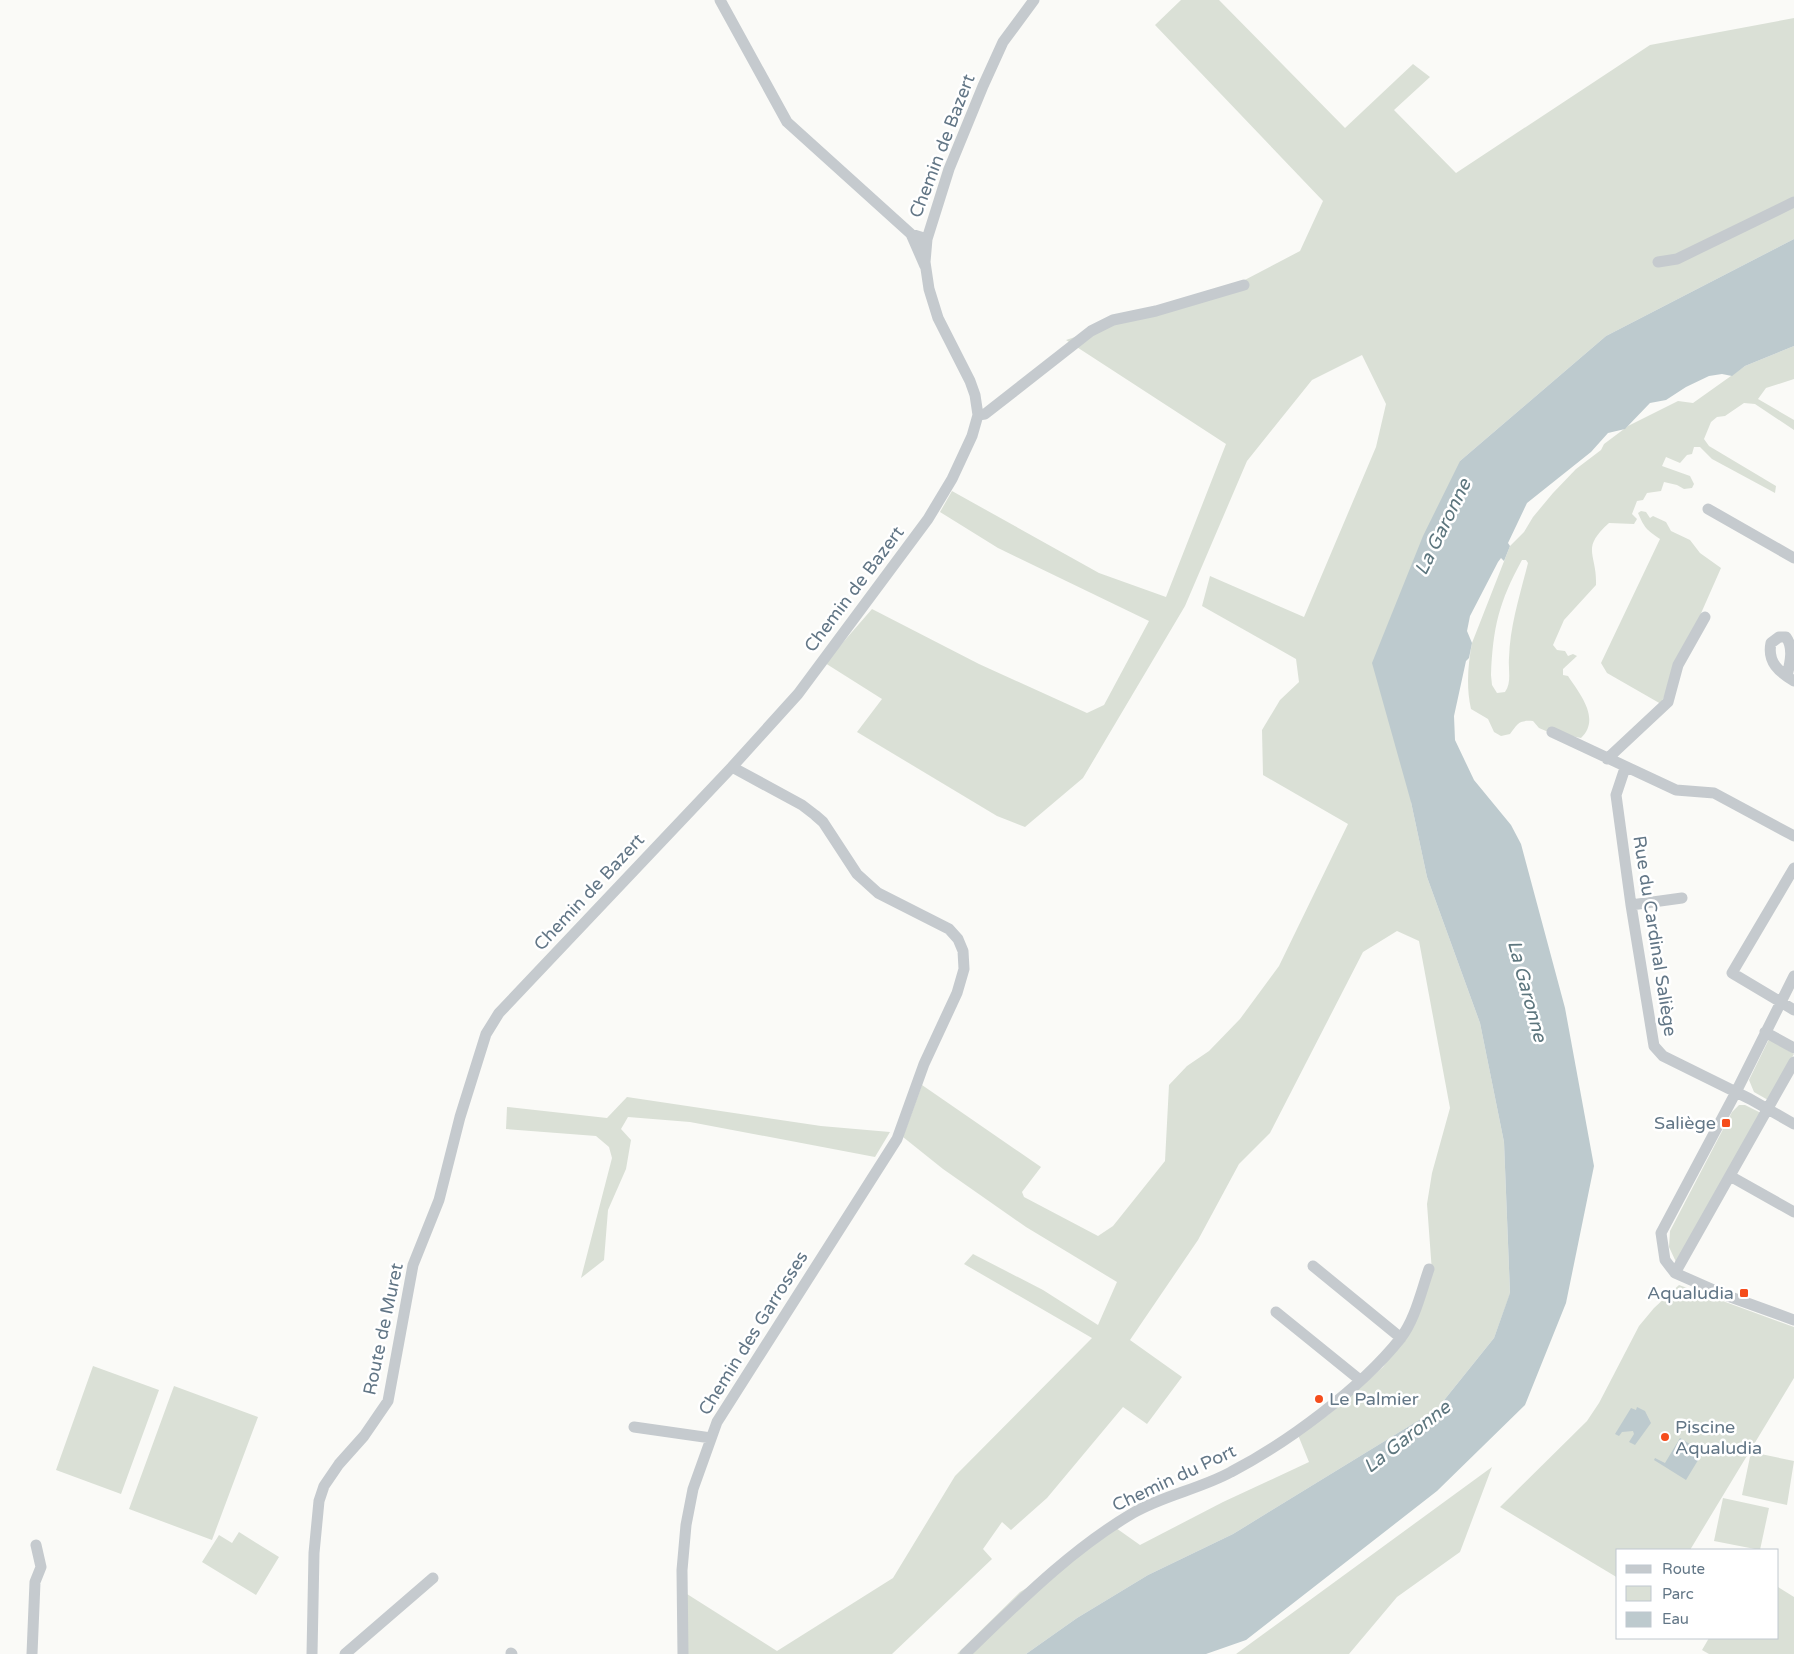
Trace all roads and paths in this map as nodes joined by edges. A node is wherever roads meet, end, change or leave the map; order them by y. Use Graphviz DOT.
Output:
graph roads {
  1 [pos="720,0"];
  2 [pos="1034,0"];
  3 [pos="1794,202"];
  4 [pos="911,234"];
  5 [pos="927,239"];
  6 [pos="1658,262"];
  7 [pos="926,268"];
  8 [pos="1244,285"];
  9 [pos="978,415"];
  10 [pos="1708,509"];
  11 [pos="1794,558"];
  12 [pos="1705,617"];
  13 [pos="1552,732"];
  14 [pos="1607,759"];
  15 [pos="732,767"];
  16 [pos="1625,768"];
  17 [pos="1794,836"];
  18 [pos="1794,868"];
  19 [pos="1682,898"];
  20 [pos="1631,906"];
  21 [pos="1794,976"];
  22 [pos="1780,1002"];
  23 [pos="1794,1010"];
  24 [pos="1765,1032"];
  25 [pos="1794,1048"];
  26 [pos="1794,1062"];
  27 [pos="1736,1092"];
  28 [pos="1767,1109"];
  29 [pos="460,1117"];
  30 [pos="1794,1124"];
  31 [pos="1730,1176"];
  32 [pos="1794,1212"];
  33 [pos="1313,1266"];
  34 [pos="1429,1269"];
  35 [pos="1675,1273"];
  36 [pos="1276,1312"];
  37 [pos="1794,1320"];
  38 [pos="1401,1338"];
  39 [pos="1360,1380"];
  40 [pos="634,1427"];
  41 [pos="711,1438"];
  42 [pos="36,1545"];
  43 [pos="433,1578"];
  44 [pos="32,1654"];
  45 [pos="312,1654"];
  46 [pos="346,1654"];
  47 [pos="683,1654"];
  48 [pos="965,1654"];
  1 -- 4 [label="street"];
  2 -- 5 [label="street, Chemin de Bazert"];
  3 -- 6 [label="street"];
  4 -- 5 [label="street"];
  4 -- 7 [label="street"];
  5 -- 7 [label="street, Chemin de Bazert"];
  7 -- 9 [label="street, Chemin de Bazert"];
  8 -- 9 [label="street"];
  9 -- 15 [label="street, Chemin de Bazert"];
  10 -- 11 [label="street"];
  12 -- 14 [label="street"];
  13 -- 14 [label="street"];
  14 -- 16 [label="street"];
  15 -- 29 [label="street, Chemin de Bazert"];
  15 -- 41 [label="street, Chemin des Garrosses"];
  16 -- 17 [label="street"];
  16 -- 20 [label="street, Rue du Cardinal Saliège"];
  18 -- 22 [label="street"];
  19 -- 20 [label="street"];
  20 -- 27 [label="street, Rue du Cardinal Saliège"];
  21 -- 22 [label="street"];
  22 -- 23 [label="street"];
  22 -- 24 [label="street"];
  24 -- 25 [label="street"];
  24 -- 27 [label="street"];
  26 -- 28 [label="street"];
  27 -- 28 [label="street, Rue du Cardinal Saliège"];
  27 -- 35 [label="street"];
  28 -- 30 [label="street, Rue du Cardinal Saliège"];
  28 -- 31 [label="street"];
  29 -- 45 [label="street, Route de Muret"];
  31 -- 32 [label="street"];
  31 -- 35 [label="street"];
  33 -- 38 [label="street"];
  34 -- 38 [label="street, Chemin du Port"];
  35 -- 37 [label="street"];
  36 -- 39 [label="street"];
  38 -- 39 [label="street, Chemin du Port"];
  39 -- 48 [label="street, Chemin du Port"];
  40 -- 41 [label="street"];
  41 -- 47 [label="street, Chemin des Garrosses"];
  42 -- 44 [label="street"];
  43 -- 46 [label="street"];
}
